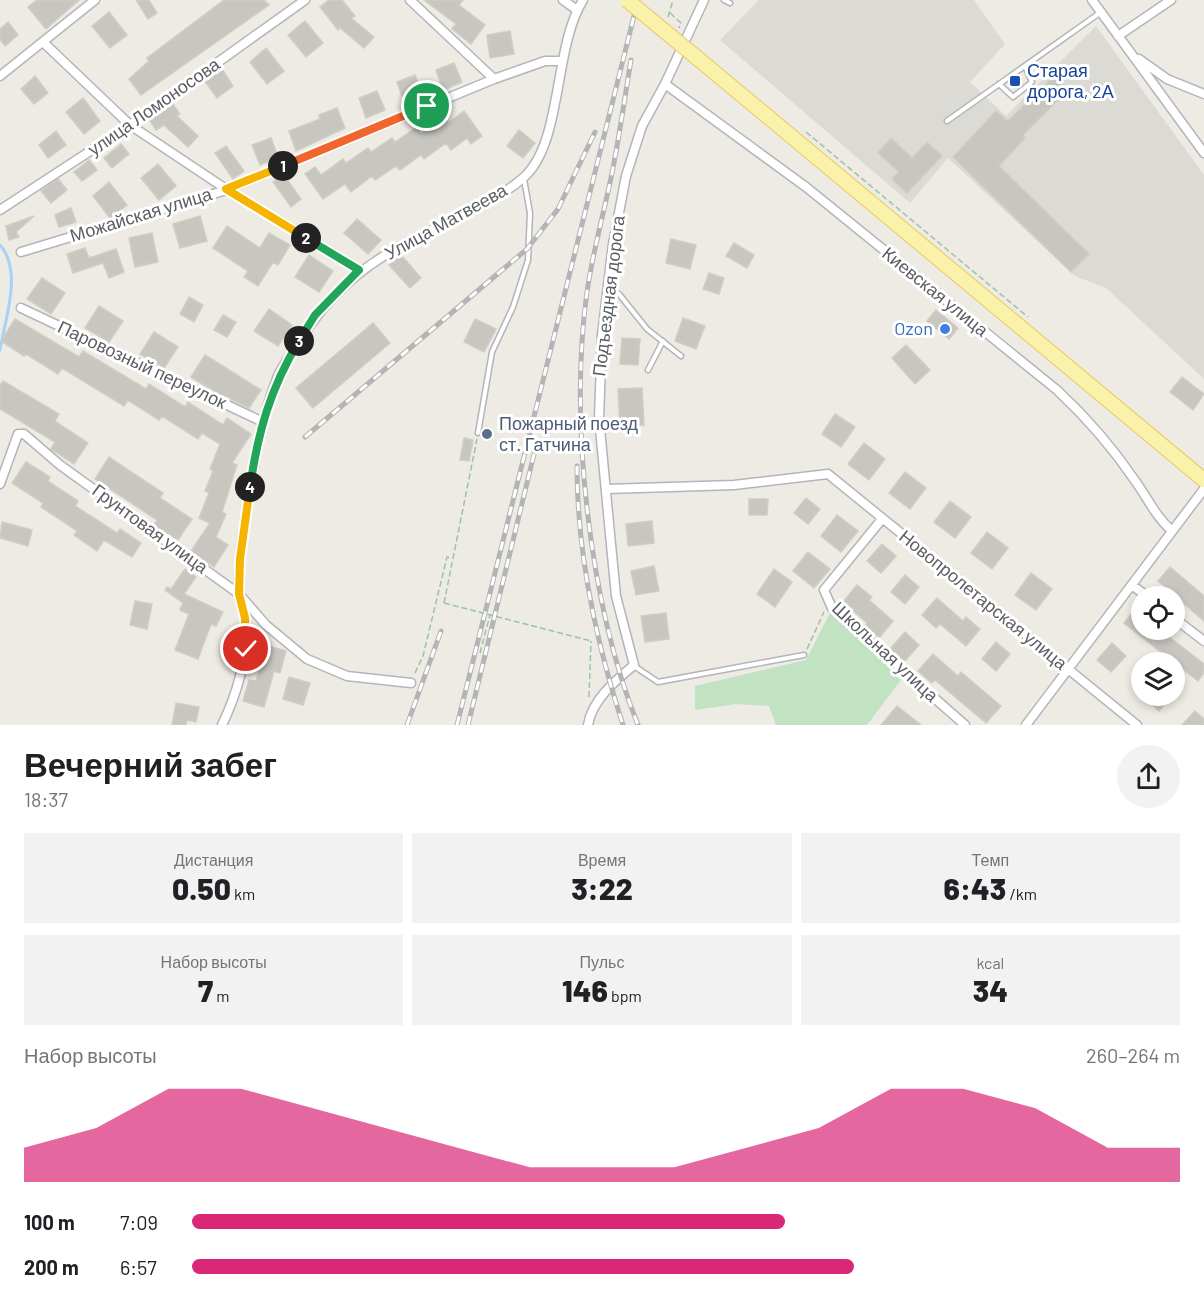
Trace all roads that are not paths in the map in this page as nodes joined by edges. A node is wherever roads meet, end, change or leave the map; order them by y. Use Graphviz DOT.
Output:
graph roads {
  1 [pos="95,0"];
  2 [pos="305,0"];
  3 [pos="410,0"];
  4 [pos="563,0"];
  5 [pos="583,0"];
  6 [pos="627,0"];
  7 [pos="704,0"];
  8 [pos="724,0"];
  9 [pos="1092,0"];
  10 [pos="1171,0"];
  11 [pos="730,3"];
  12 [pos="577,10"];
  13 [pos="1101,12"];
  14 [pos="1118,36"];
  15 [pos="43,42"];
  16 [pos="1131,53"];
  17 [pos="561,61"];
  18 [pos="1025,66"];
  19 [pos="0,76"];
  20 [pos="494,79"];
  21 [pos="665,84"];
  22 [pos="999,84"];
  23 [pos="1204,93"];
  24 [pos="947,121"];
  25 [pos="130,125"];
  26 [pos="1204,153"];
  27 [pos="524,178"];
  28 [pos="226,189"];
  29 [pos="0,210"];
  30 [pos="21,252"];
  31 [pos="359,270"];
  32 [pos="607,290"];
  33 [pos="21,308"];
  34 [pos="663,341"];
  35 [pos="681,356"];
  36 [pos="648,370"];
  37 [pos="263,422"];
  38 [pos="478,433"];
  39 [pos="1204,480"];
  40 [pos="0,484"];
  41 [pos="608,489"];
  42 [pos="1204,489"];
  43 [pos="882,519"];
  44 [pos="1172,531"];
  45 [pos="1133,585"];
  46 [pos="239,594"];
  47 [pos="1185,626"];
  48 [pos="1204,641"];
  49 [pos="804,655"];
  50 [pos="634,665"];
  51 [pos="1069,669"];
  52 [pos="411,683"];
  53 [pos="222,725"];
  54 [pos="588,725"];
  55 [pos="965,725"];
  56 [pos="1026,725"];
  57 [pos="1137,725"];
  1 -- 15 [label="street"];
  2 -- 25 [label="street, улица Ломоносова"];
  3 -- 20 [label="street"];
  4 -- 12 [label="street"];
  5 -- 12 [label="street, Улица Матвеева"];
  6 -- 39 [label="main road, Киевская улица, bridge"];
  7 -- 21 [label="street, Подъездная дорога"];
  8 -- 11 [label="lane"];
  9 -- 13 [label="street"];
  10 -- 14 [label="street"];
  12 -- 17 [label="street, Улица Матвеева"];
  13 -- 14 [label="street"];
  13 -- 18 [label="lane"];
  14 -- 16 [label="street"];
  15 -- 19 [label="street"];
  15 -- 25 [label="street"];
  16 -- 23 [label="street"];
  16 -- 26 [label="street"];
  17 -- 20 [label="street, Можайская улица"];
  17 -- 27 [label="street, Улица Матвеева"];
  18 -- 22 [label="lane"];
  18 -- 22 [label="lane"];
  20 -- 28 [label="street, Можайская улица"];
  21 -- 32 [label="street, Подъездная дорога"];
  21 -- 44 [label="street, Киевская улица"];
  22 -- 24 [label="lane"];
  25 -- 28 [label="street"];
  25 -- 29 [label="street, улица Ломоносова"];
  27 -- 31 [label="street, Улица Матвеева"];
  27 -- 38 [label="lane"];
  28 -- 30 [label="street, Можайская улица"];
  28 -- 31 [label="street"];
  31 -- 37 [label="street, Улица Матвеева"];
  32 -- 34 [label="lane"];
  32 -- 41 [label="street, Подъездная дорога"];
  33 -- 37 [label="street, Паровозный переулок"];
  34 -- 35 [label="lane"];
  34 -- 36 [label="lane"];
  37 -- 46 [label="street, Улица Матвеева"];
  40 -- 46 [label="street, Грунтовая улица"];
  41 -- 43 [label="street, Новопролетарская улица"];
  41 -- 50 [label="street, Подъездная дорога"];
  42 -- 44 [label="street"];
  43 -- 51 [label="street, Новопролетарская улица"];
  43 -- 55 [label="street, Школьная улица"];
  44 -- 45 [label="street"];
  45 -- 51 [label="street"];
  46 -- 52 [label="street, Грунтовая улица"];
  46 -- 53 [label="street, Улица Матвеева"];
  47 -- 48 [label="street"];
  49 -- 50 [label="lane"];
  50 -- 54 [label="street"];
  51 -- 56 [label="street"];
  51 -- 57 [label="street, Новопролетарская улица"];
}
